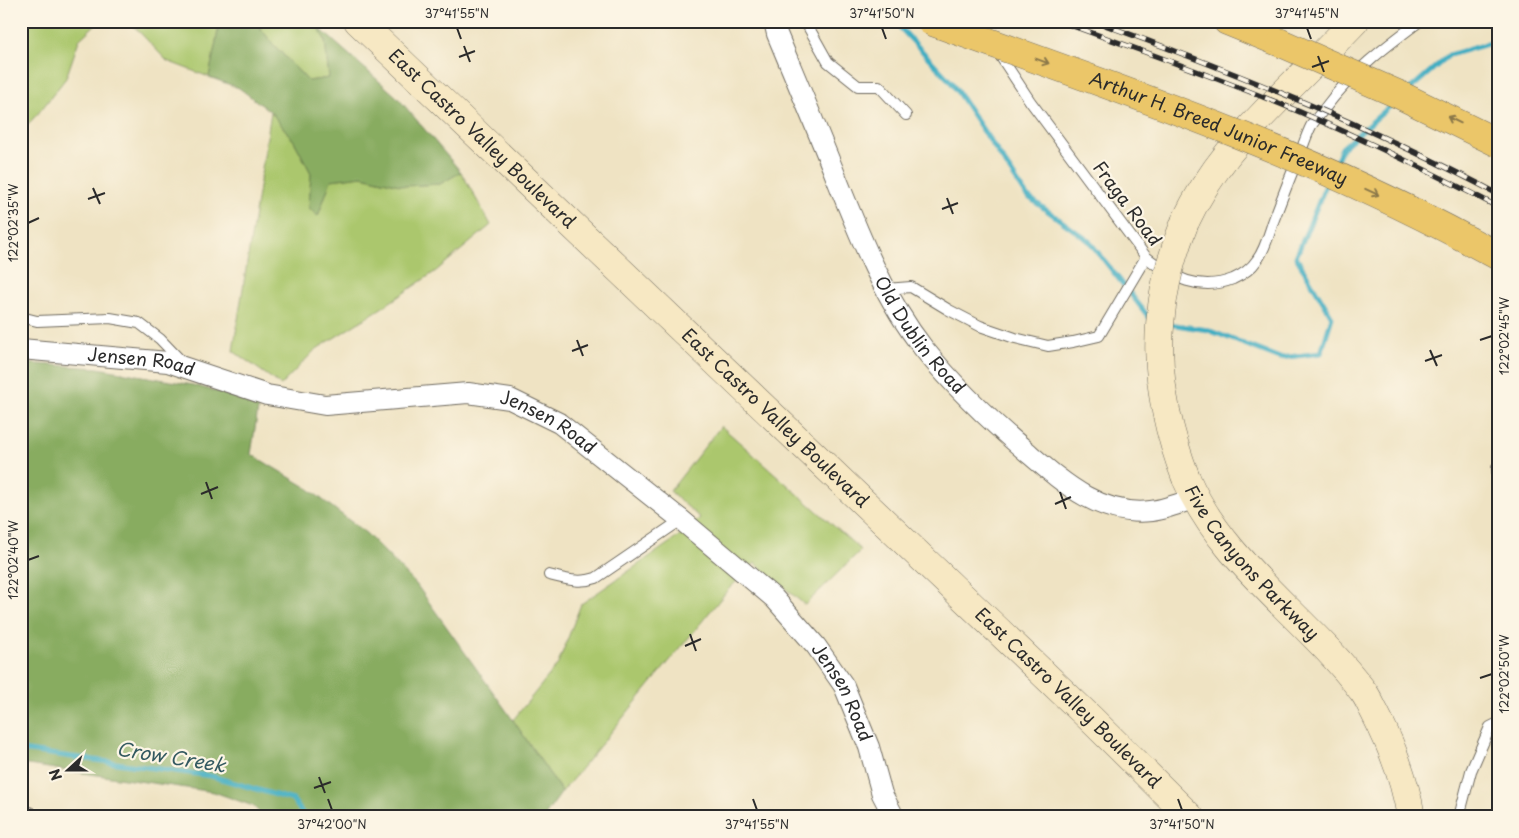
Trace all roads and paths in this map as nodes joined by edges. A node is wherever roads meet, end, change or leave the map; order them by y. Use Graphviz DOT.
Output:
graph roads {
  1 [pos="358,21"];
  2 [pos="774,21"];
  3 [pos="805,21"];
  4 [pos="930,21"];
  5 [pos="1227,21"];
  6 [pos="1356,21"];
  7 [pos="1420,21"];
  8 [pos="982,29"];
  9 [pos="906,115"];
  10 [pos="1498,143"];
  11 [pos="1498,256"];
  12 [pos="1146,258"];
  13 [pos="886,290"];
  14 [pos="21,317"];
  15 [pos="21,349"];
  16 [pos="188,369"];
  17 [pos="1498,466"];
  18 [pos="1498,480"];
  19 [pos="1190,488"];
  20 [pos="681,520"];
  21 [pos="549,575"];
  22 [pos="1498,723"];
  23 [pos="21,816"];
  24 [pos="28,817"];
  25 [pos="894,817"];
  26 [pos="1190,817"];
  27 [pos="1411,817"];
  28 [pos="1459,817"];
  1 -- 26 [label="main road, East Castro Valley Boulevard"];
  2 -- 13 [label="street, Old Dublin Road"];
  3 -- 9 [label="lane"];
  4 -- 11 [label="highway, Arthur H. Breed Junior Freeway, one-way, bridge"];
  10 -- 5 [label="highway, one-way, bridge"];
  6 -- 19 [label="main road, Five Canyons Parkway, bridge"];
  7 -- 12 [label="lane, Fraga Road"];
  8 -- 12 [label="lane, Fraga Road"];
  12 -- 13 [label="lane"];
  13 -- 19 [label="street, Old Dublin Road"];
  14 -- 16 [label="lane"];
  15 -- 16 [label="street, Jensen Road"];
  16 -- 20 [label="street, Jensen Road"];
  17 -- 18 [label="lane"];
  19 -- 27 [label="main road, Five Canyons Parkway"];
  20 -- 21 [label="lane"];
  20 -- 25 [label="street, Jensen Road"];
  22 -- 28 [label="lane"];
  23 -- 24 [label="street"];
}
